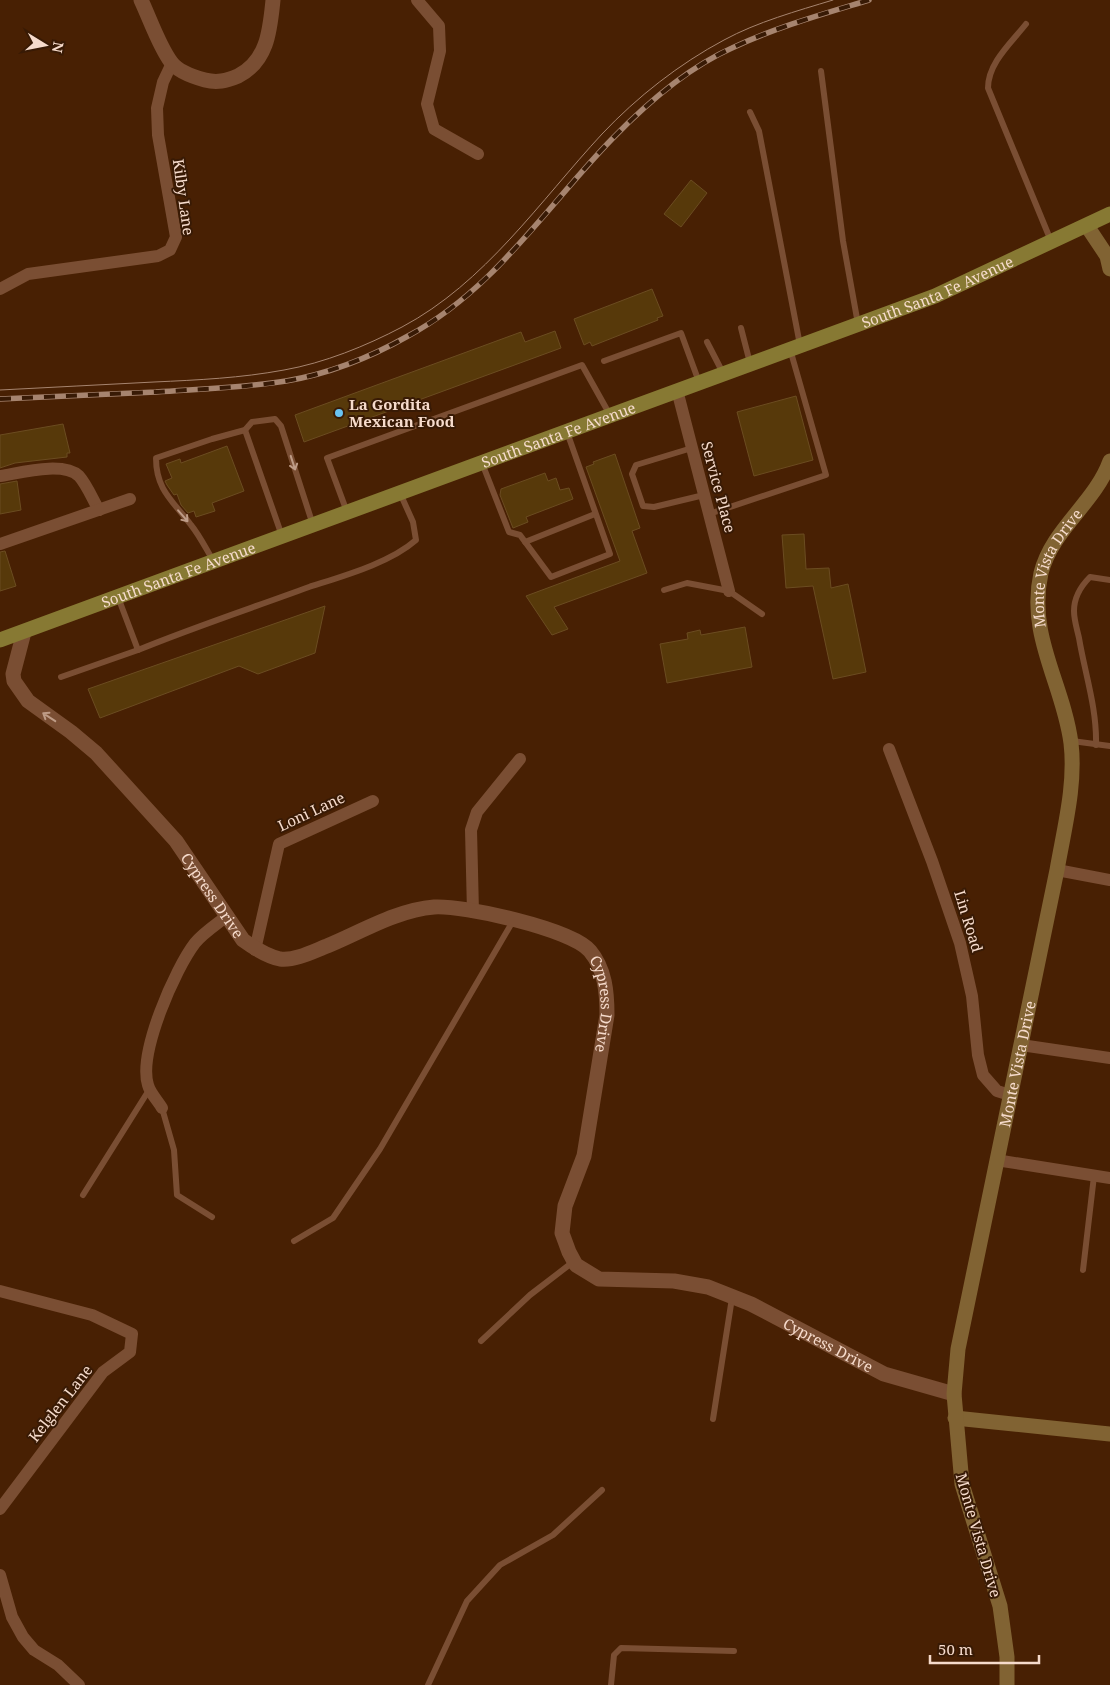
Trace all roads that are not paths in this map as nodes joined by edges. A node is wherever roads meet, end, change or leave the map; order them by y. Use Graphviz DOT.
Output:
graph roads {
  1 [pos="141,0"];
  2 [pos="273,0"];
  3 [pos="417,0"];
  4 [pos="1026,24"];
  5 [pos="172,63"];
  6 [pos="821,71"];
  7 [pos="750,112"];
  8 [pos="478,154"];
  9 [pos="1110,214"];
  10 [pos="1087,226"];
  11 [pos="1051,242"];
  12 [pos="1110,269"];
  13 [pos="0,289"];
  14 [pos="858,324"];
  15 [pos="741,328"];
  16 [pos="707,342"];
  17 [pos="795,347"];
  18 [pos="604,361"];
  19 [pos="750,363"];
  20 [pos="723,373"];
  21 [pos="699,382"];
  22 [pos="677,390"];
  23 [pos="610,415"];
  24 [pos="245,430"];
  25 [pos="567,431"];
  26 [pos="692,448"];
  27 [pos="1110,461"];
  28 [pos="482,462"];
  29 [pos="0,476"];
  30 [pos="400,493"];
  31 [pos="704,494"];
  32 [pos="130,499"];
  33 [pos="99,510"];
  34 [pos="347,512"];
  35 [pos="595,514"];
  36 [pos="709,514"];
  37 [pos="313,525"];
  38 [pos="282,536"];
  39 [pos="525,542"];
  40 [pos="0,544"];
  41 [pos="214,562"];
  42 [pos="1110,580"];
  43 [pos="664,590"];
  44 [pos="729,591"];
  45 [pos="118,597"];
  46 [pos="762,614"];
  47 [pos="24,632"];
  48 [pos="0,640"];
  49 [pos="138,650"];
  50 [pos="61,677"];
  51 [pos="1070,741"];
  52 [pos="1096,745"];
  53 [pos="1110,746"];
  54 [pos="890,748"];
  55 [pos="520,759"];
  56 [pos="373,801"];
  57 [pos="1057,870"];
  58 [pos="1110,880"];
  59 [pos="473,912"];
  60 [pos="227,916"];
  61 [pos="513,921"];
  62 [pos="255,950"];
  63 [pos="1021,1045"];
  64 [pos="1110,1058"];
  65 [pos="150,1089"];
  66 [pos="1010,1095"];
  67 [pos="162,1108"];
  68 [pos="996,1160"];
  69 [pos="1094,1176"];
  70 [pos="1110,1178"];
  71 [pos="83,1195"];
  72 [pos="212,1217"];
  73 [pos="294,1242"];
  74 [pos="574,1261"];
  75 [pos="1084,1270"];
  76 [pos="0,1291"];
  77 [pos="732,1297"];
  78 [pos="481,1341"];
  79 [pos="954,1394"];
  80 [pos="955,1418"];
  81 [pos="712,1420"];
  82 [pos="1110,1434"];
  83 [pos="602,1490"];
  84 [pos="0,1508"];
  85 [pos="0,1575"];
  86 [pos="734,1651"];
  87 [pos="79,1685"];
  88 [pos="428,1685"];
  89 [pos="610,1685"];
  90 [pos="1007,1685"];
  1 -- 5 [label="street"];
  2 -- 5 [label="street"];
  3 -- 8 [label="street"];
  4 -- 11 [label="lane"];
  5 -- 13 [label="street, Kilby Lane"];
  6 -- 14 [label="lane"];
  7 -- 17 [label="lane"];
  9 -- 10 [label="main road, South Santa Fe Avenue"];
  10 -- 11 [label="main road, South Santa Fe Avenue"];
  10 -- 12 [label="main road"];
  11 -- 14 [label="main road, South Santa Fe Avenue"];
  14 -- 17 [label="main road, South Santa Fe Avenue"];
  15 -- 19 [label="lane"];
  16 -- 20 [label="lane"];
  17 -- 19 [label="main road, South Santa Fe Avenue"];
  17 -- 36 [label="lane"];
  18 -- 21 [label="lane"];
  19 -- 20 [label="main road, South Santa Fe Avenue"];
  20 -- 21 [label="main road, South Santa Fe Avenue"];
  21 -- 22 [label="main road, South Santa Fe Avenue"];
  22 -- 23 [label="main road, South Santa Fe Avenue"];
  22 -- 26 [label="street, Service Place"];
  23 -- 25 [label="main road, South Santa Fe Avenue"];
  23 -- 34 [label="lane"];
  24 -- 37 [label="lane, one-way"];
  24 -- 38 [label="lane"];
  24 -- 41 [label="lane, one-way"];
  25 -- 28 [label="main road, South Santa Fe Avenue"];
  25 -- 35 [label="lane"];
  26 -- 31 [label="street, Service Place"];
  26 -- 31 [label="lane"];
  27 -- 51 [label="main road, Monte Vista Drive"];
  28 -- 30 [label="main road, South Santa Fe Avenue"];
  28 -- 39 [label="lane"];
  29 -- 33 [label="street"];
  30 -- 34 [label="main road, South Santa Fe Avenue"];
  30 -- 49 [label="lane"];
  31 -- 36 [label="street, Service Place"];
  32 -- 33 [label="street"];
  33 -- 40 [label="street"];
  34 -- 37 [label="main road, South Santa Fe Avenue"];
  35 -- 39 [label="lane"];
  35 -- 39 [label="lane"];
  36 -- 44 [label="street, Service Place"];
  37 -- 38 [label="main road, South Santa Fe Avenue"];
  38 -- 41 [label="main road, South Santa Fe Avenue"];
  41 -- 45 [label="main road, South Santa Fe Avenue"];
  42 -- 52 [label="lane"];
  43 -- 44 [label="lane"];
  44 -- 46 [label="lane"];
  45 -- 47 [label="main road, South Santa Fe Avenue"];
  45 -- 49 [label="lane"];
  47 -- 48 [label="main road, South Santa Fe Avenue"];
  60 -- 47 [label="street, Cypress Drive, one-way"];
  49 -- 50 [label="lane"];
  51 -- 52 [label="lane"];
  51 -- 57 [label="main road, Monte Vista Drive"];
  52 -- 53 [label="lane"];
  54 -- 66 [label="street, Lin Road"];
  55 -- 59 [label="street"];
  56 -- 62 [label="street, Loni Lane"];
  57 -- 58 [label="street"];
  57 -- 63 [label="main road, Monte Vista Drive"];
  59 -- 61 [label="street, Cypress Drive"];
  59 -- 62 [label="street, Cypress Drive"];
  60 -- 62 [label="street, Cypress Drive"];
  60 -- 65 [label="street"];
  61 -- 73 [label="lane"];
  61 -- 74 [label="street, Cypress Drive"];
  63 -- 64 [label="street"];
  63 -- 66 [label="main road, Monte Vista Drive"];
  65 -- 67 [label="street"];
  65 -- 71 [label="lane"];
  66 -- 68 [label="main road, Monte Vista Drive"];
  67 -- 72 [label="lane"];
  68 -- 69 [label="street"];
  68 -- 79 [label="main road, Monte Vista Drive"];
  69 -- 70 [label="street"];
  69 -- 75 [label="lane"];
  74 -- 77 [label="street, Cypress Drive"];
  74 -- 78 [label="lane"];
  76 -- 84 [label="street, Kelglen Lane"];
  77 -- 79 [label="street, Cypress Drive"];
  77 -- 81 [label="lane"];
  79 -- 80 [label="main road, Monte Vista Drive"];
  80 -- 82 [label="main road"];
  80 -- 90 [label="main road, Monte Vista Drive"];
  83 -- 88 [label="lane"];
  85 -- 87 [label="street"];
  86 -- 89 [label="lane"];
}
